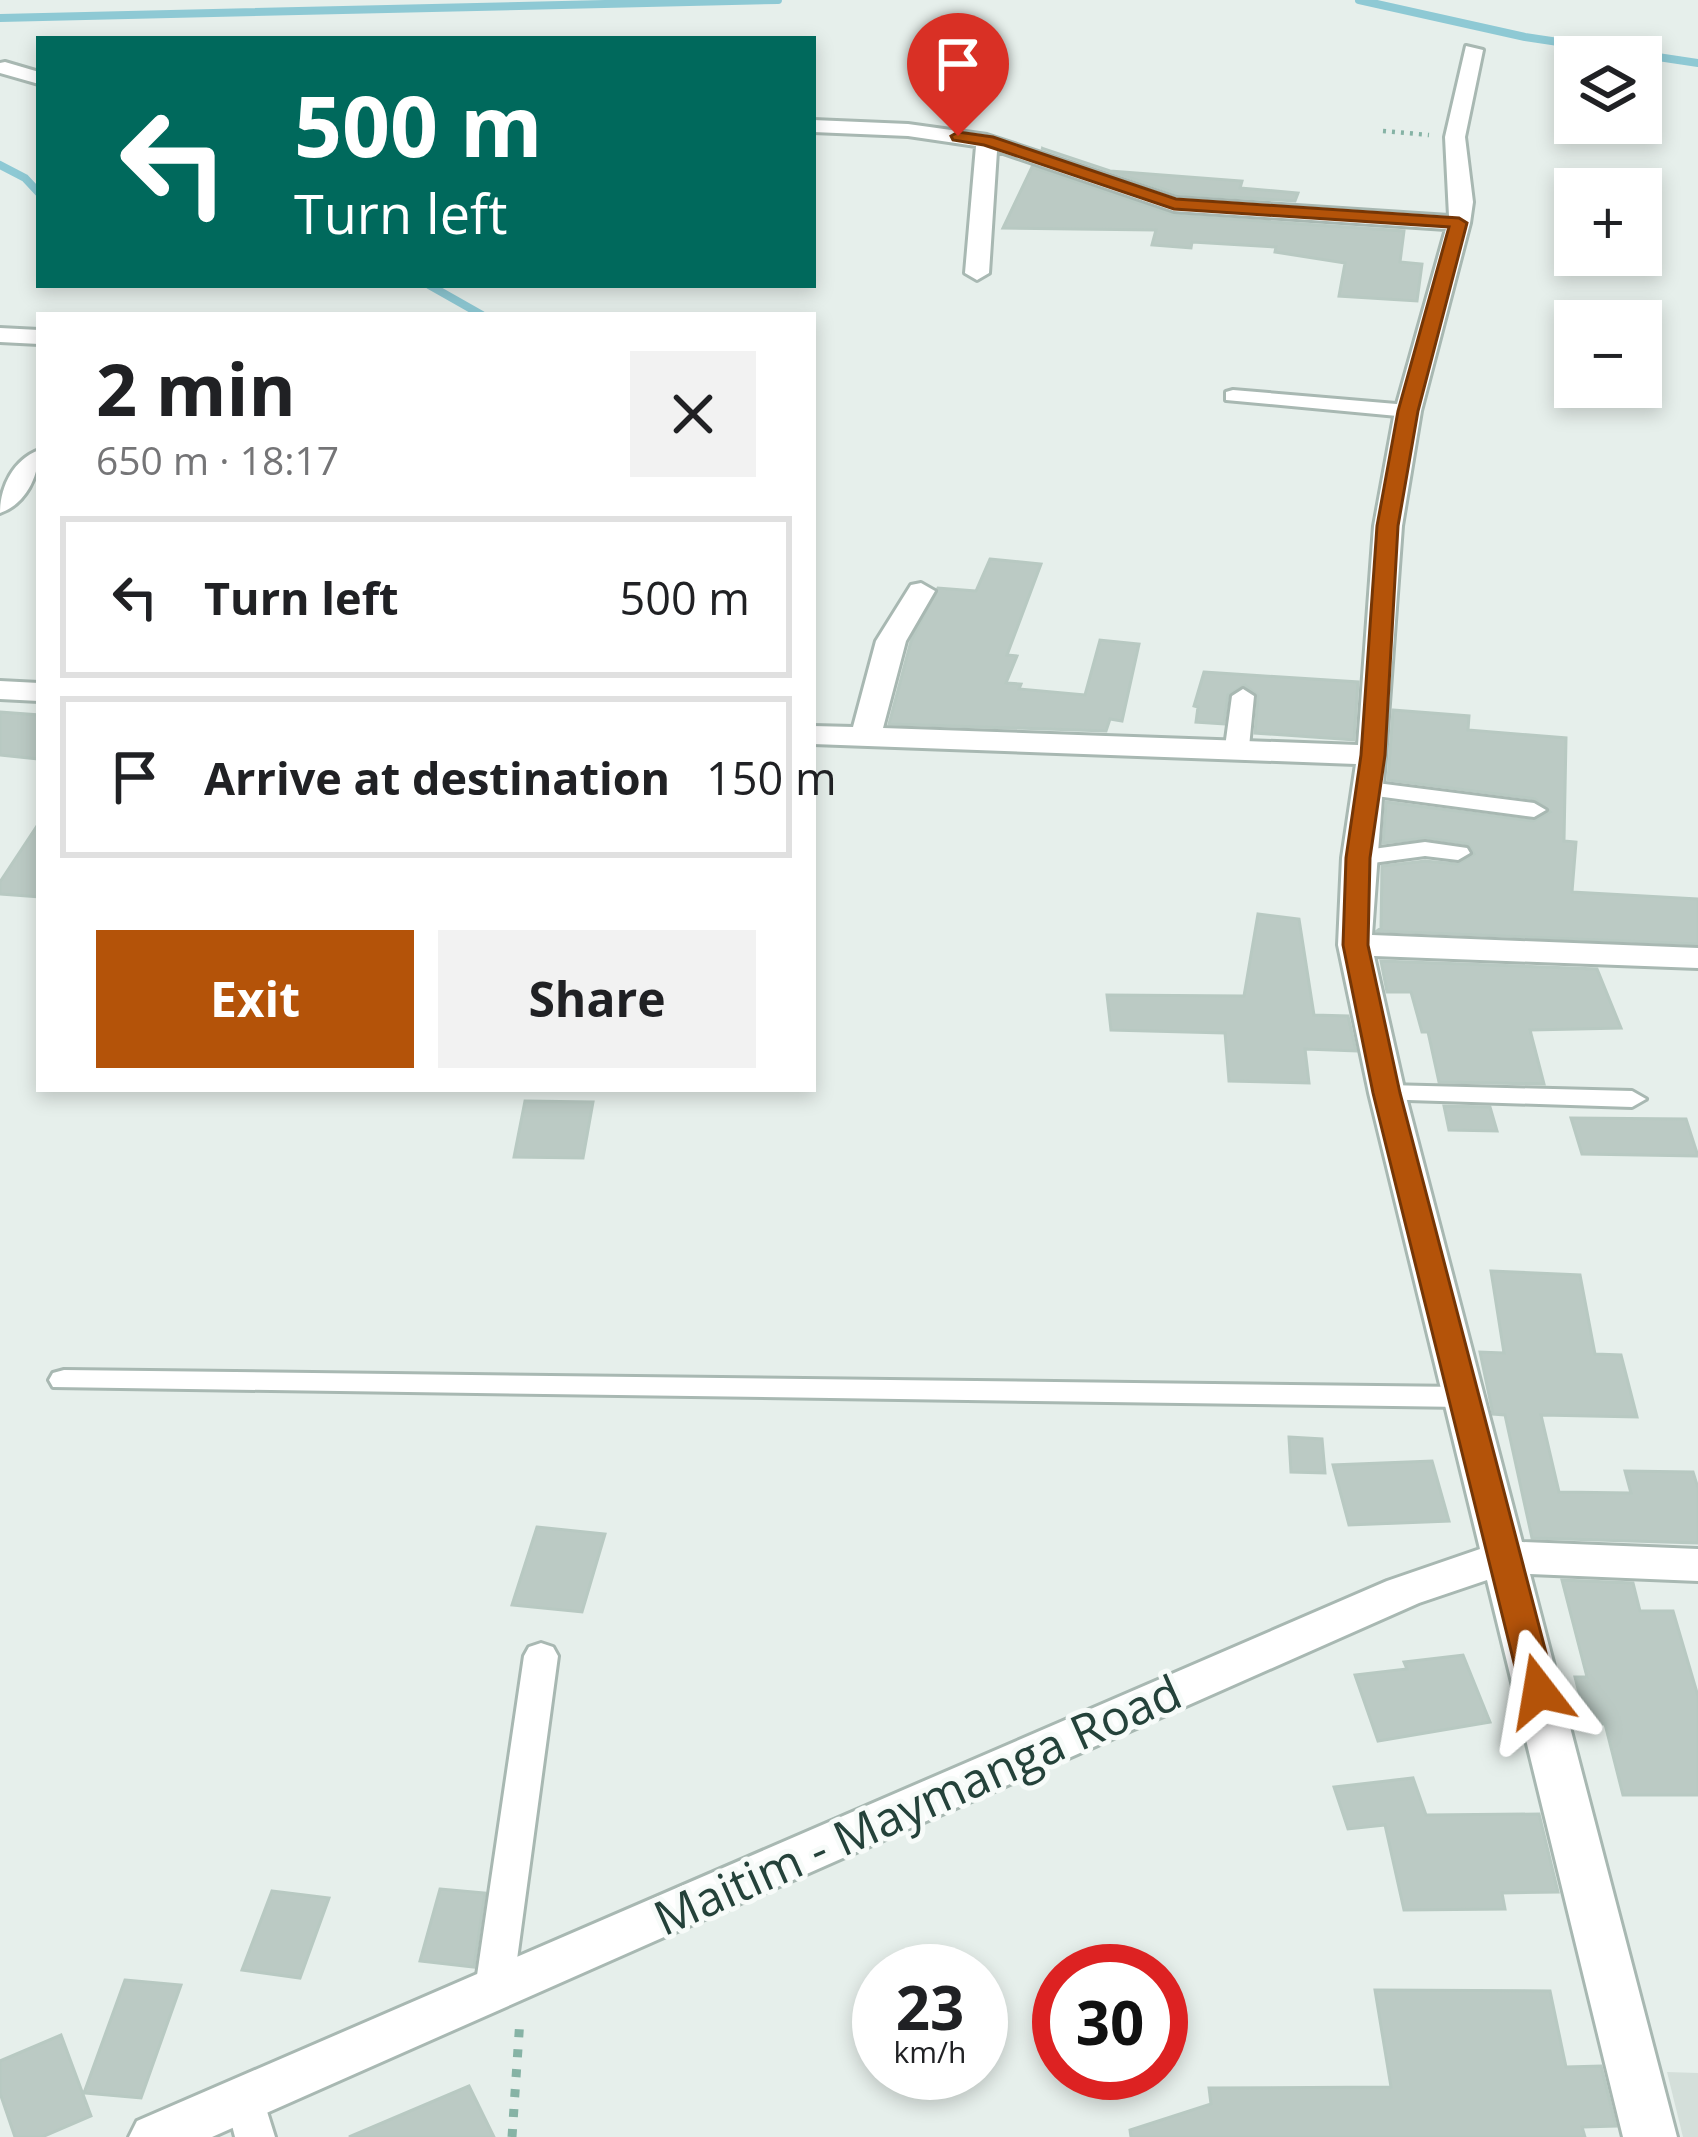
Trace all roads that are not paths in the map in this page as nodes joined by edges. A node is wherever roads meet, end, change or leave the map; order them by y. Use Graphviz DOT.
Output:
graph roads {
  1 [pos="1473,50"];
  2 [pos="5,68"];
  3 [pos="36,77"];
  4 [pos="816,126"];
  5 [pos="987,141"];
  6 [pos="1459,223"];
  7 [pos="977,273"];
  8 [pos="0,335"];
  9 [pos="36,337"];
  10 [pos="1233,396"];
  11 [pos="1408,411"];
  12 [pos="36,462"];
  13 [pos="0,505"];
  14 [pos="921,591"];
  15 [pos="0,690"];
  16 [pos="36,692"];
  17 [pos="1244,696"];
  18 [pos="816,735"];
  19 [pos="866,736"];
  20 [pos="1237,746"];
  21 [pos="1371,772"];
  22 [pos="1534,810"];
  23 [pos="1458,853"];
  24 [pos="1358,858"];
  25 [pos="1355,945"];
  26 [pos="1698,958"];
  27 [pos="1387,1093"];
  28 [pos="1632,1099"];
  29 [pos="64,1380"];
  30 [pos="1463,1396"];
  31 [pos="1505,1557"];
  32 [pos="1698,1565"];
  33 [pos="542,1656"];
  34 [pos="509,1982"];
  35 [pos="250,2117"];
  36 [pos="156,2137"];
  37 [pos="1650,2137"];
  1 -- 6 [label="street"];
  2 -- 3 [label="street"];
  4 -- 5 [label="street"];
  5 -- 6 [label="street"];
  5 -- 7 [label="street"];
  6 -- 11 [label="street"];
  8 -- 9 [label="street"];
  10 -- 11 [label="lane"];
  11 -- 21 [label="street"];
  12 -- 13 [label="street"];
  14 -- 19 [label="street"];
  15 -- 16 [label="street"];
  17 -- 20 [label="lane"];
  18 -- 19 [label="street"];
  19 -- 20 [label="street"];
  20 -- 21 [label="street"];
  21 -- 22 [label="lane"];
  21 -- 24 [label="street"];
  23 -- 24 [label="lane"];
  24 -- 25 [label="street"];
  25 -- 26 [label="street"];
  25 -- 27 [label="street"];
  27 -- 28 [label="lane"];
  27 -- 30 [label="street"];
  29 -- 30 [label="lane"];
  30 -- 31 [label="street"];
  31 -- 32 [label="street, Maitim - Maymanga Road"];
  31 -- 34 [label="street, Maitim - Maymanga Road"];
  31 -- 37 [label="street"];
  33 -- 34 [label="lane"];
  34 -- 35 [label="street, Maitim - Maymanga Road"];
  35 -- 36 [label="street, Maitim - Maymanga Road"];
}
